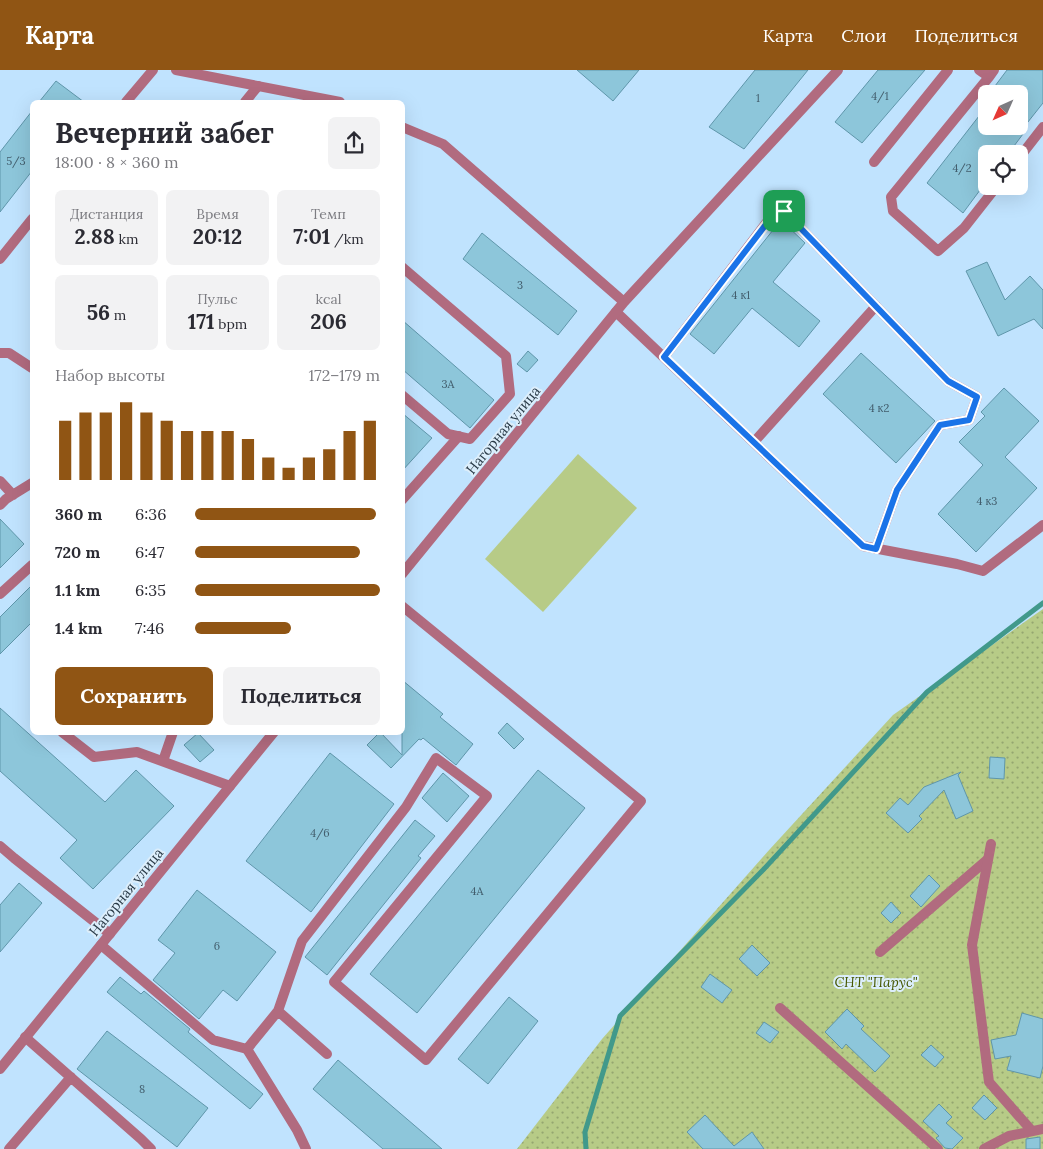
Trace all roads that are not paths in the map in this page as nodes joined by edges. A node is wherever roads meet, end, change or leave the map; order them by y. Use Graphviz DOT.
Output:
graph roads {
  1 [pos="153,70"];
  2 [pos="176,70"];
  3 [pos="838,70"];
  4 [pos="948,70"];
  5 [pos="979,70"];
  6 [pos="992,73"];
  7 [pos="258,86"];
  8 [pos="128,100"];
  9 [pos="247,100"];
  10 [pos="330,100"];
  11 [pos="1043,127"];
  12 [pos="405,128"];
  13 [pos="1028,146"];
  14 [pos="874,162"];
  15 [pos="990,195"];
  16 [pos="30,221"];
  17 [pos="0,259"];
  18 [pos="405,270"];
  19 [pos="624,302"];
  20 [pos="876,306"];
  21 [pos="616,312"];
  22 [pos="0,353"];
  23 [pos="664,357"];
  24 [pos="30,367"];
  25 [pos="405,398"];
  26 [pos="459,436"];
  27 [pos="754,442"];
  28 [pos="0,481"];
  29 [pos="30,484"];
  30 [pos="13,494"];
  31 [pos="405,497"];
  32 [pos="0,504"];
  33 [pos="1043,525"];
  34 [pos="876,549"];
  35 [pos="30,567"];
  36 [pos="405,570"];
  37 [pos="0,594"];
  38 [pos="405,608"];
  39 [pos="66,735"];
  40 [pos="172,735"];
  41 [pos="272,735"];
  42 [pos="164,761"];
  43 [pos="230,786"];
  44 [pos="991,844"];
  45 [pos="0,846"];
  46 [pos="988,859"];
  47 [pos="110,934"];
  48 [pos="101,945"];
  49 [pos="880,952"];
  50 [pos="780,1008"];
  51 [pos="278,1011"];
  52 [pos="26,1037"];
  53 [pos="247,1049"];
  54 [pos="327,1054"];
  55 [pos="0,1069"];
  56 [pos="71,1077"];
  57 [pos="1038,1130"];
  58 [pos="10,1149"];
  59 [pos="151,1149"];
  60 [pos="306,1149"];
  61 [pos="938,1149"];
  62 [pos="984,1149"];
  1 -- 8 [label="street"];
  2 -- 7 [label="street"];
  3 -- 19 [label="street, Нагорная улица"];
  4 -- 14 [label="street"];
  5 -- 6 [label="street"];
  6 -- 15 [label="street"];
  7 -- 9 [label="street"];
  7 -- 10 [label="street"];
  11 -- 13 [label="street"];
  12 -- 19 [label="street"];
  16 -- 17 [label="street"];
  18 -- 26 [label="street"];
  19 -- 21 [label="street, Нагорная улица"];
  20 -- 23 [label="street"];
  20 -- 27 [label="street"];
  20 -- 34 [label="street"];
  21 -- 23 [label="street"];
  21 -- 36 [label="street, Нагорная улица"];
  22 -- 24 [label="street"];
  23 -- 27 [label="street"];
  25 -- 26 [label="street"];
  26 -- 31 [label="street"];
  27 -- 34 [label="street"];
  28 -- 30 [label="street"];
  29 -- 30 [label="street"];
  30 -- 32 [label="street"];
  33 -- 34 [label="street"];
  35 -- 37 [label="street"];
  38 -- 51 [label="street"];
  39 -- 42 [label="street"];
  40 -- 42 [label="street"];
  41 -- 43 [label="street, Нагорная улица"];
  42 -- 43 [label="street"];
  43 -- 47 [label="street, Нагорная улица"];
  44 -- 46 [label="street"];
  45 -- 47 [label="street"];
  46 -- 49 [label="street"];
  46 -- 57 [label="street"];
  47 -- 48 [label="street, Нагорная улица"];
  48 -- 52 [label="street, Нагорная улица"];
  48 -- 53 [label="street"];
  50 -- 61 [label="street"];
  51 -- 53 [label="street"];
  51 -- 54 [label="street"];
  52 -- 55 [label="street, Нагорная улица"];
  52 -- 56 [label="street"];
  53 -- 60 [label="street"];
  56 -- 58 [label="street"];
  56 -- 59 [label="street"];
  57 -- 62 [label="street"];
}
